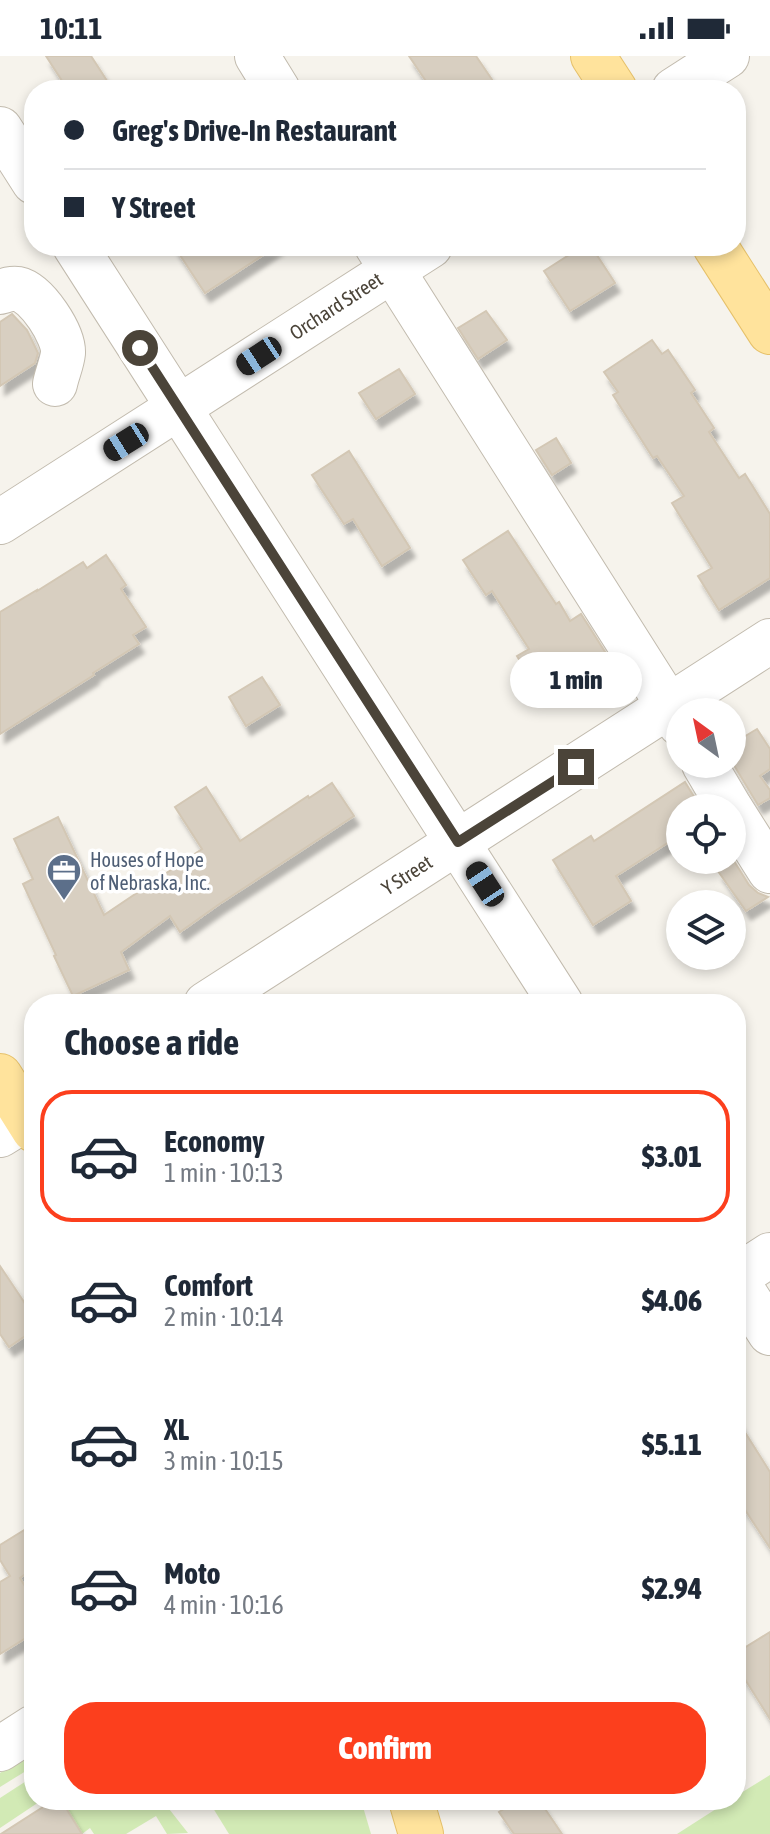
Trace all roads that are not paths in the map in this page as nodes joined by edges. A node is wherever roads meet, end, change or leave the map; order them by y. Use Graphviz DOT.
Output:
graph roads {
  1 [pos="257,56"];
  2 [pos="593,56"];
  3 [pos="727,56"];
  4 [pos="272,80"];
  5 [pos="609,80"];
  6 [pos="690,80"];
  7 [pos="0,129"];
  8 [pos="24,166"];
  9 [pos="81,256"];
  10 [pos="721,256"];
  11 [pos="385,258"];
  12 [pos="0,292"];
  13 [pos="770,332"];
  14 [pos="55,384"];
  15 [pos="178,408"];
  16 [pos="0,522"];
  17 [pos="770,641"];
  18 [pos="696,698"];
  19 [pos="666,702"];
  20 [pos="666,720"];
  21 [pos="746,833"];
  22 [pos="458,842"];
  23 [pos="770,871"];
  24 [pos="222,994"];
  25 [pos="555,994"];
  26 [pos="0,1076"];
  27 [pos="24,1124"];
  28 [pos="770,1255"];
  29 [pos="746,1272"];
  30 [pos="746,1295"];
  31 [pos="770,1333"];
  32 [pos="24,1733"];
  33 [pos="0,1749"];
  34 [pos="414,1810"];
  35 [pos="421,1834"];
  1 -- 4 [label="street"];
  2 -- 5 [label="main road"];
  3 -- 6 [label="street"];
  7 -- 8 [label="street"];
  9 -- 15 [label="street"];
  10 -- 13 [label="main road"];
  11 -- 15 [label="street, Orchard Street"];
  11 -- 19 [label="street"];
  12 -- 14 [label="street"];
  15 -- 16 [label="street, Orchard Street"];
  15 -- 22 [label="street"];
  17 -- 18 [label="street, Y Street"];
  20 -- 22 [label="street, Y Street"];
  21 -- 23 [label="street"];
  22 -- 24 [label="street, Y Street"];
  22 -- 25 [label="street"];
  26 -- 27 [label="main road"];
  28 -- 29 [label="street"];
  30 -- 31 [label="street"];
  32 -- 33 [label="street"];
  34 -- 35 [label="main road"];
}
